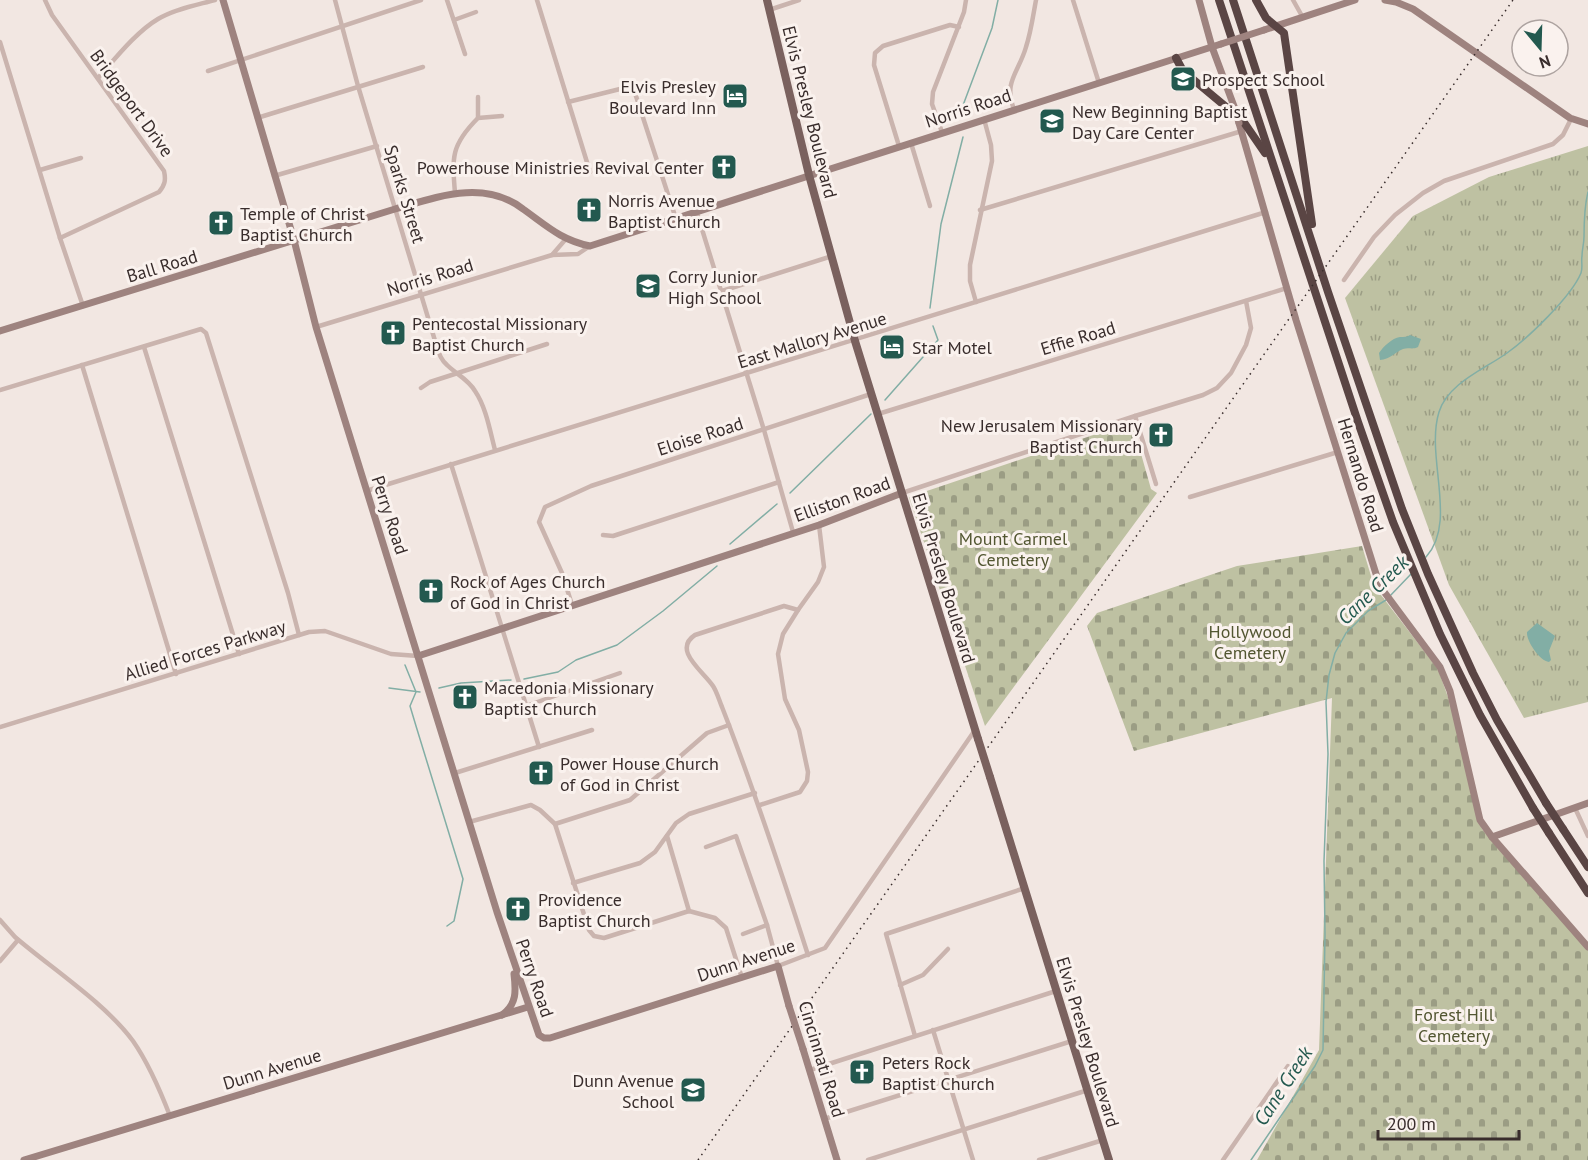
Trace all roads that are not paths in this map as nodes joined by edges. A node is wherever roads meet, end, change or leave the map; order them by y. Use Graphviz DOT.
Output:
graph roads {
  1 [pos="45,0"];
  2 [pos="215,0"];
  3 [pos="223,0"];
  4 [pos="335,0"];
  5 [pos="421,0"];
  6 [pos="447,0"];
  7 [pos="537,0"];
  8 [pos="767,0"];
  9 [pos="799,0"];
  10 [pos="966,0"];
  11 [pos="1036,0"];
  12 [pos="1073,0"];
  13 [pos="1198,0"];
  14 [pos="1219,0"];
  15 [pos="1233,0"];
  16 [pos="1256,0"];
  17 [pos="1293,0"];
  18 [pos="1355,0"];
  19 [pos="1385,0"];
  20 [pos="768,10"];
  21 [pos="476,12"];
  22 [pos="1302,16"];
  23 [pos="454,20"];
  24 [pos="342,26"];
  25 [pos="1276,26"];
  26 [pos="958,27"];
  27 [pos="0,42"];
  28 [pos="1212,47"];
  29 [pos="465,54"];
  30 [pos="1176,58"];
  31 [pos="241,59"];
  32 [pos="423,67"];
  33 [pos="208,71"];
  34 [pos="98,78"];
  35 [pos="1099,83"];
  36 [pos="358,86"];
  37 [pos="478,97"];
  38 [pos="568,102"];
  39 [pos="1014,109"];
  40 [pos="502,116"];
  41 [pos="257,118"];
  42 [pos="478,118"];
  43 [pos="984,119"];
  44 [pos="1571,119"];
  45 [pos="1588,124"];
  46 [pos="1242,131"];
  47 [pos="942,132"];
  48 [pos="911,142"];
  49 [pos="377,146"];
  50 [pos="899,146"];
  51 [pos="81,158"];
  52 [pos="40,170"];
  53 [pos="590,172"];
  54 [pos="1275,172"];
  55 [pos="809,175"];
  56 [pos="274,177"];
  57 [pos="455,193"];
  58 [pos="930,206"];
  59 [pos="395,209"];
  60 [pos="980,210"];
  61 [pos="1266,212"];
  62 [pos="697,213"];
  63 [pos="676,219"];
  64 [pos="60,238"];
  65 [pos="294,240"];
  66 [pos="565,240"];
  67 [pos="590,246"];
  68 [pos="1315,248"];
  69 [pos="552,255"];
  70 [pos="832,256"];
  71 [pos="1344,280"];
  72 [pos="1287,288"];
  73 [pos="722,291"];
  74 [pos="421,296"];
  75 [pos="1246,301"];
  76 [pos="976,302"];
  77 [pos="83,306"];
  78 [pos="316,327"];
  79 [pos="0,331"];
  80 [pos="855,341"];
  81 [pos="547,344"];
  82 [pos="144,347"];
  83 [pos="82,365"];
  84 [pos="457,372"];
  85 [pos="747,375"];
  86 [pos="421,388"];
  87 [pos="0,390"];
  88 [pos="871,394"];
  89 [pos="878,414"];
  90 [pos="1135,416"];
  91 [pos="764,430"];
  92 [pos="495,450"];
  93 [pos="1338,452"];
  94 [pos="451,464"];
  95 [pos="779,482"];
  96 [pos="1156,483"];
  97 [pos="366,491"];
  98 [pos="902,493"];
  99 [pos="1190,497"];
  100 [pos="819,525"];
  101 [pos="793,532"];
  102 [pos="603,535"];
  103 [pos="572,605"];
  104 [pos="798,610"];
  105 [pos="501,628"];
  106 [pos="299,635"];
  107 [pos="239,654"];
  108 [pos="418,656"];
  109 [pos="620,673"];
  110 [pos="176,674"];
  111 [pos="526,706"];
  112 [pos="729,724"];
  113 [pos="0,727"];
  114 [pos="592,730"];
  115 [pos="975,730"];
  116 [pos="539,747"];
  117 [pos="455,773"];
  118 [pos="755,793"];
  119 [pos="1588,803"];
  120 [pos="760,806"];
  121 [pos="1575,808"];
  122 [pos="469,822"];
  123 [pos="555,824"];
  124 [pos="667,836"];
  125 [pos="1588,836"];
  126 [pos="1492,837"];
  127 [pos="706,847"];
  128 [pos="1588,867"];
  129 [pos="573,883"];
  130 [pos="1025,888"];
  131 [pos="1588,892"];
  132 [pos="689,911"];
  133 [pos="0,920"];
  134 [pos="767,925"];
  135 [pos="743,934"];
  136 [pos="18,940"];
  137 [pos="1588,947"];
  138 [pos="948,949"];
  139 [pos="808,955"];
  140 [pos="513,960"];
  141 [pos="0,961"];
  142 [pos="778,966"];
  143 [pos="742,978"];
  144 [pos="900,985"];
  145 [pos="1056,991"];
  146 [pos="528,1007"];
  147 [pos="500,1016"];
  148 [pos="933,1030"];
  149 [pos="538,1035"];
  150 [pos="915,1036"];
  151 [pos="1072,1041"];
  152 [pos="1288,1066"];
  153 [pos="810,1070"];
  154 [pos="948,1080"];
  155 [pos="1088,1090"];
  156 [pos="170,1116"];
  157 [pos="824,1119"];
  158 [pos="963,1129"];
  159 [pos="1103,1140"];
  160 [pos="25,1160"];
  161 [pos="837,1160"];
  162 [pos="868,1160"];
  163 [pos="973,1160"];
  164 [pos="1039,1160"];
  165 [pos="1109,1160"];
  166 [pos="1223,1160"];
  1 -- 34 [label="street, Bridgeport Drive"];
  2 -- 34 [label="street"];
  3 -- 31 [label="main road, Perry Road"];
  4 -- 24 [label="street, Sparks Street"];
  5 -- 24 [label="street"];
  6 -- 23 [label="street"];
  7 -- 38 [label="street"];
  8 -- 20 [label="main road, Elvis Presley Boulevard"];
  9 -- 20 [label="street"];
  10 -- 26 [label="street"];
  11 -- 39 [label="street"];
  12 -- 35 [label="street"];
  13 -- 28 [label="main road, Hernando Road"];
  14 -- 54 [label="highway"];
  15 -- 68 [label="highway"];
  16 -- 25 [label="highway"];
  17 -- 22 [label="street"];
  18 -- 22 [label="main road, Norris Road"];
  19 -- 44 [label="main road"];
  20 -- 55 [label="main road, Elvis Presley Boulevard"];
  21 -- 23 [label="street"];
  22 -- 25 [label="main road, Norris Road"];
  23 -- 29 [label="street"];
  24 -- 31 [label="street"];
  24 -- 36 [label="street, Sparks Street"];
  25 -- 28 [label="main road, Norris Road, bridge"];
  25 -- 68 [label="highway"];
  26 -- 47 [label="street"];
  26 -- 50 [label="street"];
  27 -- 52 [label="street"];
  28 -- 30 [label="main road, Norris Road"];
  28 -- 46 [label="main road, Hernando Road, bridge"];
  30 -- 35 [label="main road, Norris Road"];
  30 -- 54 [label="highway"];
  31 -- 33 [label="street"];
  31 -- 41 [label="main road, Perry Road"];
  32 -- 36 [label="street"];
  34 -- 64 [label="street, Bridgeport Drive"];
  35 -- 39 [label="main road, Norris Road"];
  36 -- 41 [label="street"];
  36 -- 49 [label="street, Sparks Street"];
  37 -- 42 [label="street"];
  38 -- 53 [label="street"];
  38 -- 63 [label="street"];
  39 -- 43 [label="main road, Norris Road"];
  40 -- 42 [label="street"];
  41 -- 56 [label="main road, Perry Road"];
  42 -- 57 [label="street"];
  43 -- 47 [label="main road, Norris Road"];
  43 -- 60 [label="street"];
  44 -- 45 [label="main road"];
  44 -- 71 [label="street"];
  46 -- 60 [label="street"];
  46 -- 61 [label="main road, Hernando Road"];
  47 -- 48 [label="main road, Norris Road"];
  48 -- 50 [label="main road, Norris Road"];
  48 -- 58 [label="street"];
  49 -- 56 [label="street"];
  49 -- 59 [label="street, Sparks Street"];
  50 -- 55 [label="main road, Norris Road"];
  51 -- 52 [label="street"];
  52 -- 64 [label="street"];
  54 -- 131 [label="highway, bridge"];
  55 -- 62 [label="main road, Norris Road"];
  55 -- 70 [label="main road, Elvis Presley Boulevard"];
  56 -- 65 [label="main road, Perry Road"];
  57 -- 59 [label="main road, Ball Road"];
  57 -- 66 [label="main road, Ball Road"];
  59 -- 65 [label="main road, Ball Road"];
  59 -- 74 [label="street, Sparks Street"];
  60 -- 76 [label="street"];
  61 -- 72 [label="main road, Hernando Road"];
  61 -- 76 [label="street, East Mallory Avenue"];
  62 -- 63 [label="main road, Norris Road"];
  62 -- 73 [label="street"];
  63 -- 67 [label="main road, Norris Road"];
  64 -- 77 [label="street"];
  65 -- 77 [label="main road, Ball Road"];
  65 -- 78 [label="main road, Perry Road"];
  66 -- 67 [label="main road"];
  66 -- 69 [label="street"];
  67 -- 69 [label="street, Norris Road"];
  68 -- 128 [label="highway, bridge"];
  69 -- 74 [label="street, Norris Road"];
  70 -- 73 [label="street"];
  70 -- 80 [label="main road, Elvis Presley Boulevard"];
  72 -- 75 [label="street, Effie Road"];
  72 -- 93 [label="main road, Hernando Road"];
  73 -- 85 [label="street"];
  74 -- 78 [label="street, Norris Road"];
  74 -- 84 [label="street, Sparks Street"];
  75 -- 89 [label="street, Effie Road"];
  75 -- 90 [label="street, Elliston Road"];
  76 -- 80 [label="street, East Mallory Avenue"];
  77 -- 79 [label="main road, Ball Road"];
  78 -- 97 [label="main road, Perry Road"];
  80 -- 85 [label="street, East Mallory Avenue"];
  80 -- 88 [label="main road, Elvis Presley Boulevard"];
  81 -- 84 [label="street"];
  82 -- 83 [label="street"];
  82 -- 106 [label="street"];
  82 -- 107 [label="street"];
  83 -- 87 [label="street"];
  83 -- 110 [label="street"];
  84 -- 86 [label="street"];
  84 -- 92 [label="street, Sparks Street"];
  85 -- 91 [label="street"];
  85 -- 92 [label="street, East Mallory Avenue"];
  88 -- 89 [label="main road, Elvis Presley Boulevard"];
  88 -- 91 [label="street, Eloise Road"];
  89 -- 98 [label="main road, Elvis Presley Boulevard"];
  90 -- 96 [label="street"];
  90 -- 98 [label="street, Elliston Road"];
  91 -- 95 [label="street"];
  91 -- 103 [label="street, Eloise Road"];
  92 -- 94 [label="street, East Mallory Avenue"];
  93 -- 99 [label="street"];
  93 -- 126 [label="main road, Hernando Road"];
  94 -- 97 [label="street, East Mallory Avenue"];
  94 -- 105 [label="street"];
  95 -- 101 [label="street"];
  95 -- 102 [label="street"];
  97 -- 108 [label="main road, Perry Road"];
  98 -- 100 [label="main road, Elliston Road"];
  98 -- 115 [label="main road, Elvis Presley Boulevard"];
  100 -- 101 [label="main road, Elliston Road"];
  100 -- 104 [label="street"];
  101 -- 103 [label="main road, Elliston Road"];
  103 -- 105 [label="main road, Elliston Road"];
  104 -- 112 [label="street"];
  104 -- 120 [label="street"];
  105 -- 108 [label="main road, Elliston Road"];
  105 -- 111 [label="street"];
  106 -- 107 [label="street, Allied Forces Parkway"];
  106 -- 108 [label="street, Allied Forces Parkway"];
  107 -- 110 [label="street, Allied Forces Parkway"];
  108 -- 117 [label="main road, Perry Road"];
  109 -- 111 [label="street"];
  110 -- 113 [label="street, Allied Forces Parkway"];
  111 -- 116 [label="street"];
  112 -- 118 [label="street"];
  112 -- 123 [label="street"];
  114 -- 116 [label="street"];
  115 -- 130 [label="main road, Elvis Presley Boulevard, bridge"];
  115 -- 139 [label="street, Dunn Avenue"];
  116 -- 117 [label="street"];
  117 -- 122 [label="main road, Perry Road"];
  118 -- 120 [label="street"];
  118 -- 124 [label="street"];
  119 -- 121 [label="main road"];
  120 -- 139 [label="street"];
  121 -- 125 [label="street"];
  121 -- 126 [label="main road"];
  122 -- 123 [label="street"];
  122 -- 140 [label="main road, Perry Road"];
  123 -- 129 [label="street"];
  124 -- 129 [label="street"];
  124 -- 132 [label="street"];
  126 -- 137 [label="main road, Hernando Road"];
  127 -- 134 [label="street"];
  129 -- 132 [label="street"];
  130 -- 144 [label="street"];
  130 -- 145 [label="main road, Elvis Presley Boulevard"];
  132 -- 143 [label="street"];
  133 -- 136 [label="street"];
  134 -- 135 [label="street"];
  134 -- 142 [label="street"];
  136 -- 141 [label="street"];
  136 -- 156 [label="street"];
  138 -- 144 [label="street"];
  139 -- 142 [label="street, Dunn Avenue"];
  140 -- 146 [label="main road, Perry Road"];
  140 -- 147 [label="main road"];
  142 -- 143 [label="main road, Dunn Avenue"];
  142 -- 153 [label="main road, Cincinnati Road, bridge"];
  143 -- 149 [label="main road, Dunn Avenue"];
  144 -- 150 [label="street"];
  145 -- 148 [label="street"];
  145 -- 151 [label="main road, Elvis Presley Boulevard"];
  146 -- 147 [label="main road, Dunn Avenue"];
  146 -- 149 [label="main road, Perry Road"];
  147 -- 156 [label="main road, Dunn Avenue"];
  148 -- 150 [label="street"];
  148 -- 154 [label="street"];
  150 -- 153 [label="street"];
  151 -- 154 [label="street"];
  151 -- 155 [label="main road, Elvis Presley Boulevard"];
  152 -- 166 [label="street"];
  153 -- 157 [label="main road, Cincinnati Road"];
  154 -- 157 [label="street"];
  154 -- 158 [label="street"];
  155 -- 158 [label="street"];
  155 -- 159 [label="main road, Elvis Presley Boulevard"];
  156 -- 160 [label="main road, Dunn Avenue"];
  157 -- 161 [label="main road, Cincinnati Road"];
  158 -- 162 [label="street"];
  158 -- 163 [label="street"];
  159 -- 164 [label="street"];
  159 -- 165 [label="main road, Elvis Presley Boulevard"];
}
